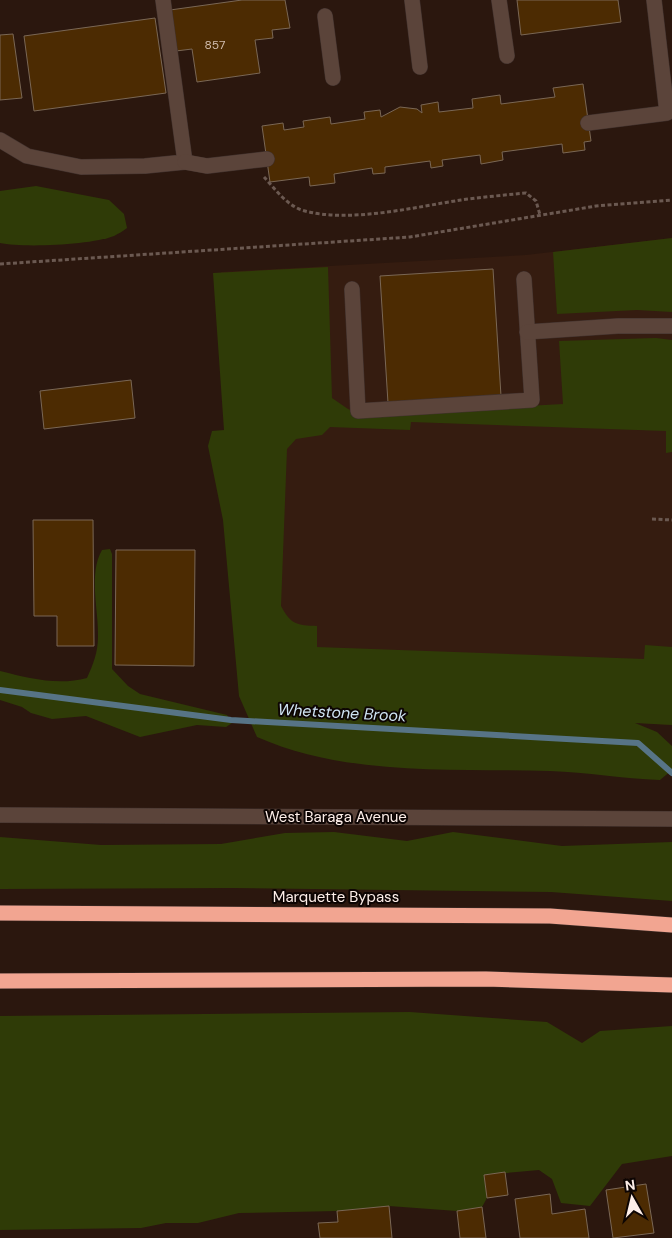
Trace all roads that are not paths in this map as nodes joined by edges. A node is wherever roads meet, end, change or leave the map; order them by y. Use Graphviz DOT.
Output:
graph roads {
  1 [pos="163,0"];
  2 [pos="412,0"];
  3 [pos="499,0"];
  4 [pos="654,0"];
  5 [pos="325,16"];
  6 [pos="507,56"];
  7 [pos="420,67"];
  8 [pos="333,78"];
  9 [pos="588,123"];
  10 [pos="0,140"];
  11 [pos="267,159"];
  12 [pos="185,162"];
  13 [pos="524,279"];
  14 [pos="352,289"];
  15 [pos="672,326"];
  16 [pos="527,332"];
  17 [pos="0,815"];
  18 [pos="672,819"];
  19 [pos="0,913"];
  20 [pos="672,925"];
  21 [pos="0,981"];
  22 [pos="672,985"];
  1 -- 12 [label="street"];
  2 -- 7 [label="street"];
  3 -- 6 [label="street"];
  4 -- 9 [label="street"];
  5 -- 8 [label="street"];
  10 -- 12 [label="street"];
  11 -- 12 [label="street"];
  13 -- 16 [label="street"];
  14 -- 16 [label="street"];
  15 -- 16 [label="street"];
  17 -- 18 [label="street, West Baraga Avenue"];
  19 -- 20 [label="highway, Marquette Bypass"];
  21 -- 22 [label="highway"];
}
